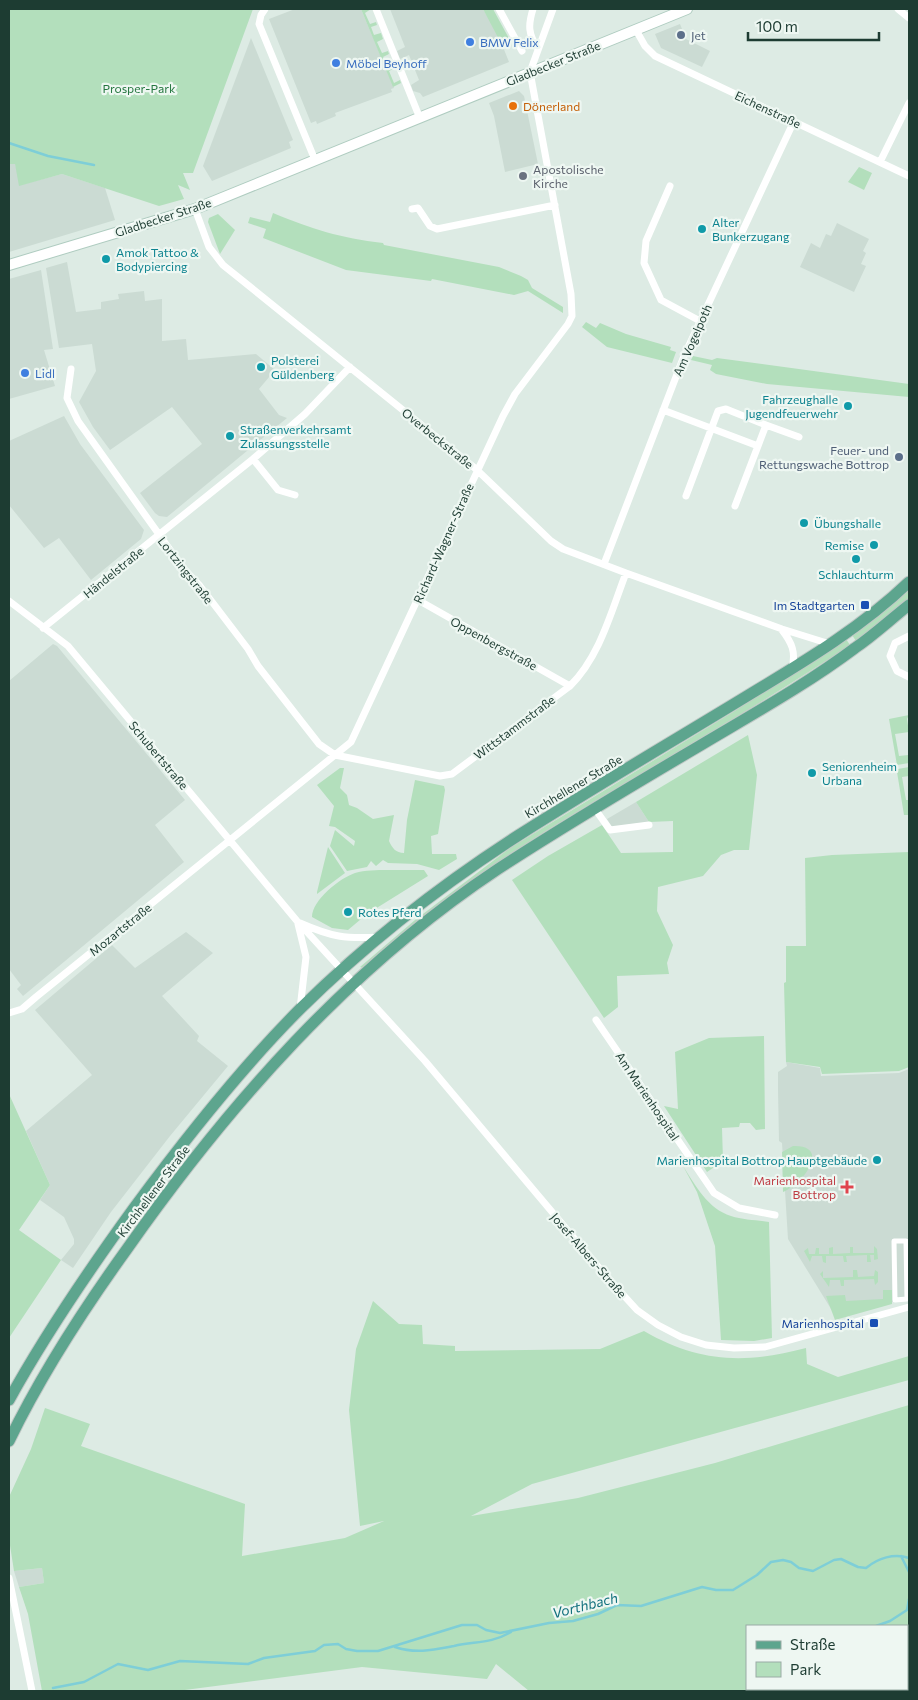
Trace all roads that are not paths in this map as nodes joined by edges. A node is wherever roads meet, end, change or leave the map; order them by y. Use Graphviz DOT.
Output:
graph roads {
  1 [pos="376,9"];
  2 [pos="499,9"];
  3 [pos="554,9"];
  4 [pos="687,9"];
  5 [pos="898,9"];
  6 [pos="532,10"];
  7 [pos="263,12"];
  8 [pos="909,18"];
  9 [pos="636,30"];
  10 [pos="538,49"];
  11 [pos="522,51"];
  12 [pos="530,72"];
  13 [pos="909,103"];
  14 [pos="419,116"];
  15 [pos="794,121"];
  16 [pos="315,160"];
  17 [pos="880,162"];
  18 [pos="909,176"];
  19 [pos="670,186"];
  20 [pos="555,205"];
  21 [pos="195,209"];
  22 [pos="412,209"];
  23 [pos="9,265"];
  24 [pos="700,321"];
  25 [pos="350,367"];
  26 [pos="71,369"];
  27 [pos="663,410"];
  28 [pos="766,425"];
  29 [pos="710,428"];
  30 [pos="799,438"];
  31 [pos="758,446"];
  32 [pos="253,459"];
  33 [pos="476,469"];
  34 [pos="295,495"];
  35 [pos="686,496"];
  36 [pos="735,506"];
  37 [pos="158,535"];
  38 [pos="604,564"];
  39 [pos="626,573"];
  40 [pos="909,582"];
  41 [pos="418,600"];
  42 [pos="9,601"];
  43 [pos="909,605"];
  44 [pos="43,628"];
  45 [pos="782,629"];
  46 [pos="909,636"];
  47 [pos="830,644"];
  48 [pos="792,668"];
  49 [pos="909,677"];
  50 [pos="570,686"];
  51 [pos="335,756"];
  52 [pos="595,809"];
  53 [pos="649,826"];
  54 [pos="230,840"];
  55 [pos="297,921"];
  56 [pos="380,937"];
  57 [pos="342,970"];
  58 [pos="353,983"];
  59 [pos="300,1009"];
  60 [pos="9,1013"];
  61 [pos="596,1020"];
  62 [pos="774,1215"];
  63 [pos="895,1300"];
  64 [pos="909,1307"];
  65 [pos="9,1399"];
  66 [pos="9,1441"];
  67 [pos="9,1578"];
  68 [pos="32,1691"];
  1 -- 14 [label="street"];
  2 -- 11 [label="street"];
  3 -- 10 [label="street"];
  4 -- 9 [label="main road, Gladbecker Straße"];
  5 -- 8 [label="street"];
  6 -- 10 [label="street"];
  7 -- 16 [label="street"];
  9 -- 12 [label="main road, Gladbecker Straße"];
  9 -- 15 [label="street, Eichenstraße"];
  10 -- 12 [label="street"];
  12 -- 14 [label="main road, Gladbecker Straße"];
  12 -- 20 [label="street, Richard-Wagner-Straße"];
  13 -- 17 [label="street"];
  14 -- 16 [label="main road, Gladbecker Straße"];
  15 -- 17 [label="street, Eichenstraße"];
  15 -- 24 [label="street, Am Vogelpoth"];
  16 -- 21 [label="main road, Gladbecker Straße"];
  17 -- 18 [label="street, Eichenstraße"];
  19 -- 24 [label="street"];
  20 -- 22 [label="street"];
  20 -- 33 [label="street, Richard-Wagner-Straße"];
  21 -- 23 [label="main road, Gladbecker Straße"];
  21 -- 25 [label="street, Overbeckstraße"];
  24 -- 27 [label="street, Am Vogelpoth"];
  25 -- 32 [label="street, Händelstraße"];
  25 -- 33 [label="street, Overbeckstraße"];
  26 -- 37 [label="street, Lortzingstraße"];
  27 -- 29 [label="street"];
  27 -- 38 [label="street, Am Vogelpoth"];
  28 -- 29 [label="street"];
  28 -- 30 [label="street"];
  28 -- 31 [label="street"];
  29 -- 31 [label="street"];
  29 -- 35 [label="street"];
  31 -- 36 [label="street"];
  32 -- 34 [label="street"];
  32 -- 37 [label="street, Händelstraße"];
  33 -- 38 [label="street, Overbeckstraße"];
  33 -- 41 [label="street, Richard-Wagner-Straße"];
  37 -- 44 [label="street, Händelstraße"];
  37 -- 51 [label="street, Lortzingstraße"];
  38 -- 39 [label="street, Overbeckstraße"];
  39 -- 45 [label="street, Overbeckstraße"];
  39 -- 50 [label="street, Wittstammstraße"];
  40 -- 47 [label="main road, Kirchhellener Straße"];
  41 -- 50 [label="street, Oppenbergstraße"];
  41 -- 51 [label="street, Richard-Wagner-Straße"];
  42 -- 44 [label="street, Schubertstraße"];
  43 -- 52 [label="main road, Kirchhellener Straße"];
  44 -- 54 [label="street, Schubertstraße"];
  45 -- 47 [label="street, Overbeckstraße"];
  45 -- 48 [label="street"];
  46 -- 49 [label="street"];
  47 -- 48 [label="main road, Kirchhellener Straße"];
  48 -- 56 [label="main road, Kirchhellener Straße"];
  50 -- 51 [label="street, Wittstammstraße"];
  51 -- 54 [label="street, Richard-Wagner-Straße"];
  52 -- 53 [label="street"];
  52 -- 58 [label="main road, Kirchhellener Straße"];
  54 -- 55 [label="street, Schubertstraße"];
  54 -- 60 [label="street, Mozartstraße"];
  55 -- 56 [label="street, Schubertstraße"];
  55 -- 57 [label="street, Schubertstraße"];
  55 -- 59 [label="street, Schubertstraße"];
  56 -- 57 [label="main road, Kirchhellener Straße"];
  57 -- 58 [label="street"];
  57 -- 59 [label="main road, Kirchhellener Straße"];
  58 -- 64 [label="street, Josef-Albers-Straße"];
  58 -- 66 [label="main road, Kirchhellener Straße"];
  59 -- 65 [label="main road, Kirchhellener Straße"];
  61 -- 62 [label="street, Am Marienhospital"];
  63 -- 63 [label="street"];
  67 -- 68 [label="street"];
}
